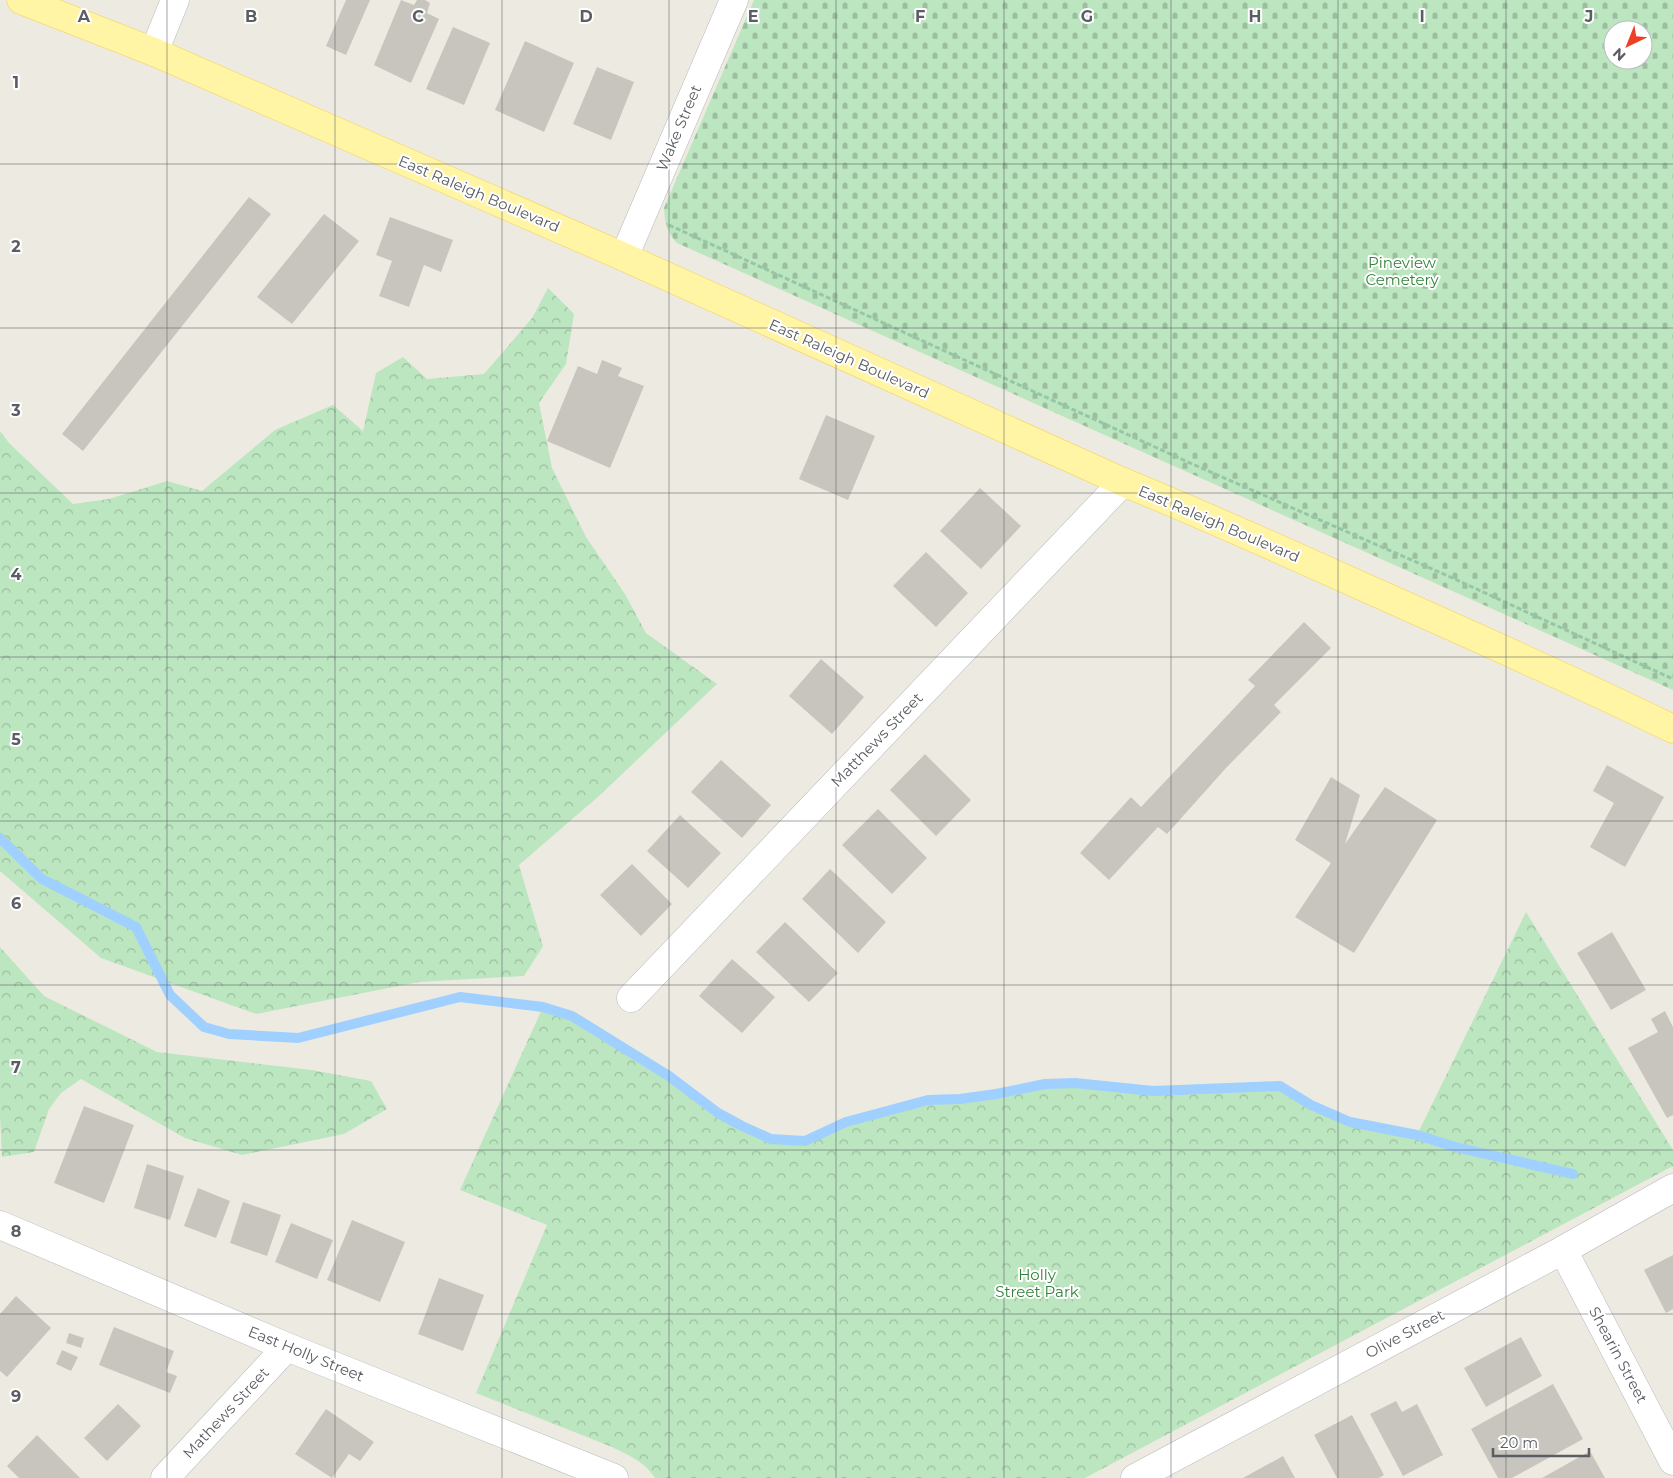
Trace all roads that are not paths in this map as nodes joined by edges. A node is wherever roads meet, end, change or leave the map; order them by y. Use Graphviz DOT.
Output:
graph roads {
  1 [pos="20,0"];
  2 [pos="175,0"];
  3 [pos="734,0"];
  4 [pos="154,52"];
  5 [pos="624,257"];
  6 [pos="1123,482"];
  7 [pos="1673,728"];
  8 [pos="631,998"];
  9 [pos="1673,1188"];
  10 [pos="0,1226"];
  11 [pos="1563,1250"];
  12 [pos="287,1347"];
  13 [pos="1673,1461"];
  14 [pos="165,1478"];
  15 [pos="614,1478"];
  16 [pos="1135,1478"];
  1 -- 4 [label="main road, East Raleigh Boulevard"];
  2 -- 4 [label="street"];
  3 -- 5 [label="street, Wake Street"];
  4 -- 5 [label="main road, East Raleigh Boulevard"];
  5 -- 6 [label="main road, East Raleigh Boulevard"];
  6 -- 7 [label="main road, East Raleigh Boulevard"];
  6 -- 8 [label="street, Matthews Street"];
  9 -- 11 [label="street, Olive Street"];
  10 -- 12 [label="street, East Holly Street"];
  11 -- 13 [label="street, Shearin Street"];
  11 -- 16 [label="street, Olive Street"];
  12 -- 14 [label="street, Mathews Street"];
  12 -- 15 [label="street, East Holly Street"];
}
